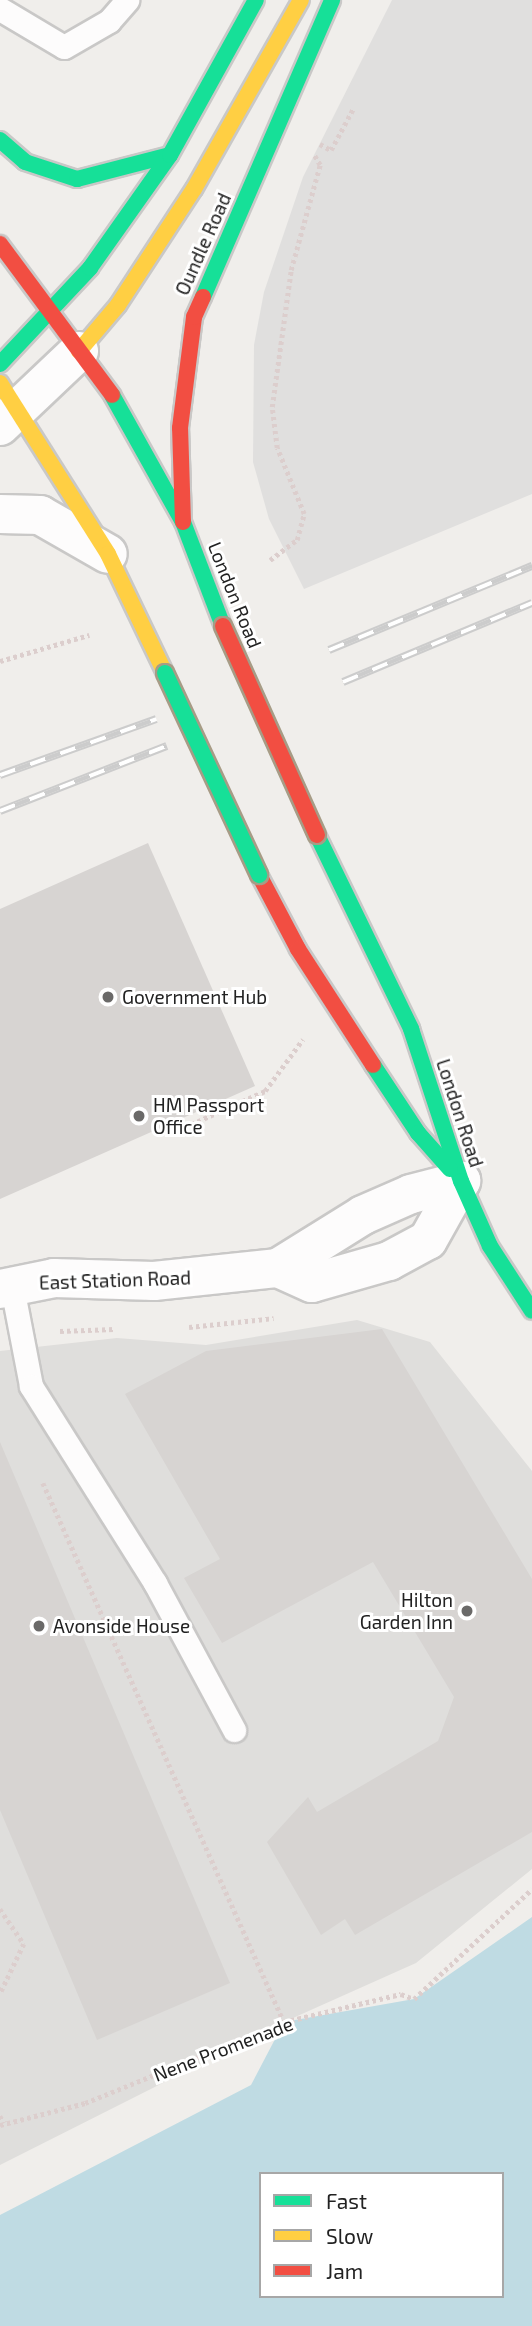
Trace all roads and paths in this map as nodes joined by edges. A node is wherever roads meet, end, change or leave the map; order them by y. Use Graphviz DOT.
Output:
graph roads {
  1 [pos="127,0"];
  2 [pos="256,0"];
  3 [pos="301,0"];
  4 [pos="332,0"];
  5 [pos="0,9"];
  6 [pos="353,109"];
  7 [pos="0,140"];
  8 [pos="170,155"];
  9 [pos="0,244"];
  10 [pos="50,312"];
  11 [pos="79,351"];
  12 [pos="0,363"];
  13 [pos="6,406"];
  14 [pos="0,514"];
  15 [pos="183,522"];
  16 [pos="108,554"];
  17 [pos="270,560"];
  18 [pos="89,635"];
  19 [pos="0,661"];
  20 [pos="304,1039"];
  21 [pos="169,1125"];
  22 [pos="461,1181"];
  23 [pos="278,1268"];
  24 [pos="6,1288"];
  25 [pos="532,1311"];
  26 [pos="40,1475"];
  27 [pos="234,1730"];
  28 [pos="532,1889"];
  29 [pos="0,1909"];
  30 [pos="0,1994"];
  31 [pos="284,2022"];
  32 [pos="0,2116"];
  33 [pos="2,2124"];
  1 -- 5 [label="lane"];
  2 -- 8 [label="main road"];
  3 -- 11 [label="main road, Oundle Road"];
  4 -- 15 [label="main road, Oundle Road"];
  6 -- 17 [label="path"];
  7 -- 8 [label="main road"];
  8 -- 10 [label="main road"];
  9 -- 10 [label="main road"];
  10 -- 11 [label="main road, London Road"];
  10 -- 12 [label="main road"];
  11 -- 13 [label="street"];
  11 -- 15 [label="main road, London Road"];
  13 -- 16 [label="main road, London Road"];
  14 -- 16 [label="street"];
  15 -- 22 [label="main road, London Road, bridge"];
  16 -- 22 [label="main road, London Road, bridge"];
  18 -- 19 [label="path"];
  20 -- 21 [label="path"];
  22 -- 23 [label="street, East Station Road"];
  22 -- 23 [label="street"];
  22 -- 25 [label="main road"];
  23 -- 24 [label="street, East Station Road"];
  24 -- 27 [label="lane"];
  26 -- 31 [label="path"];
  28 -- 31 [label="path, Nene Promenade"];
  29 -- 30 [label="path"];
  31 -- 33 [label="path, Nene Promenade"];
  32 -- 33 [label="path"];
}
